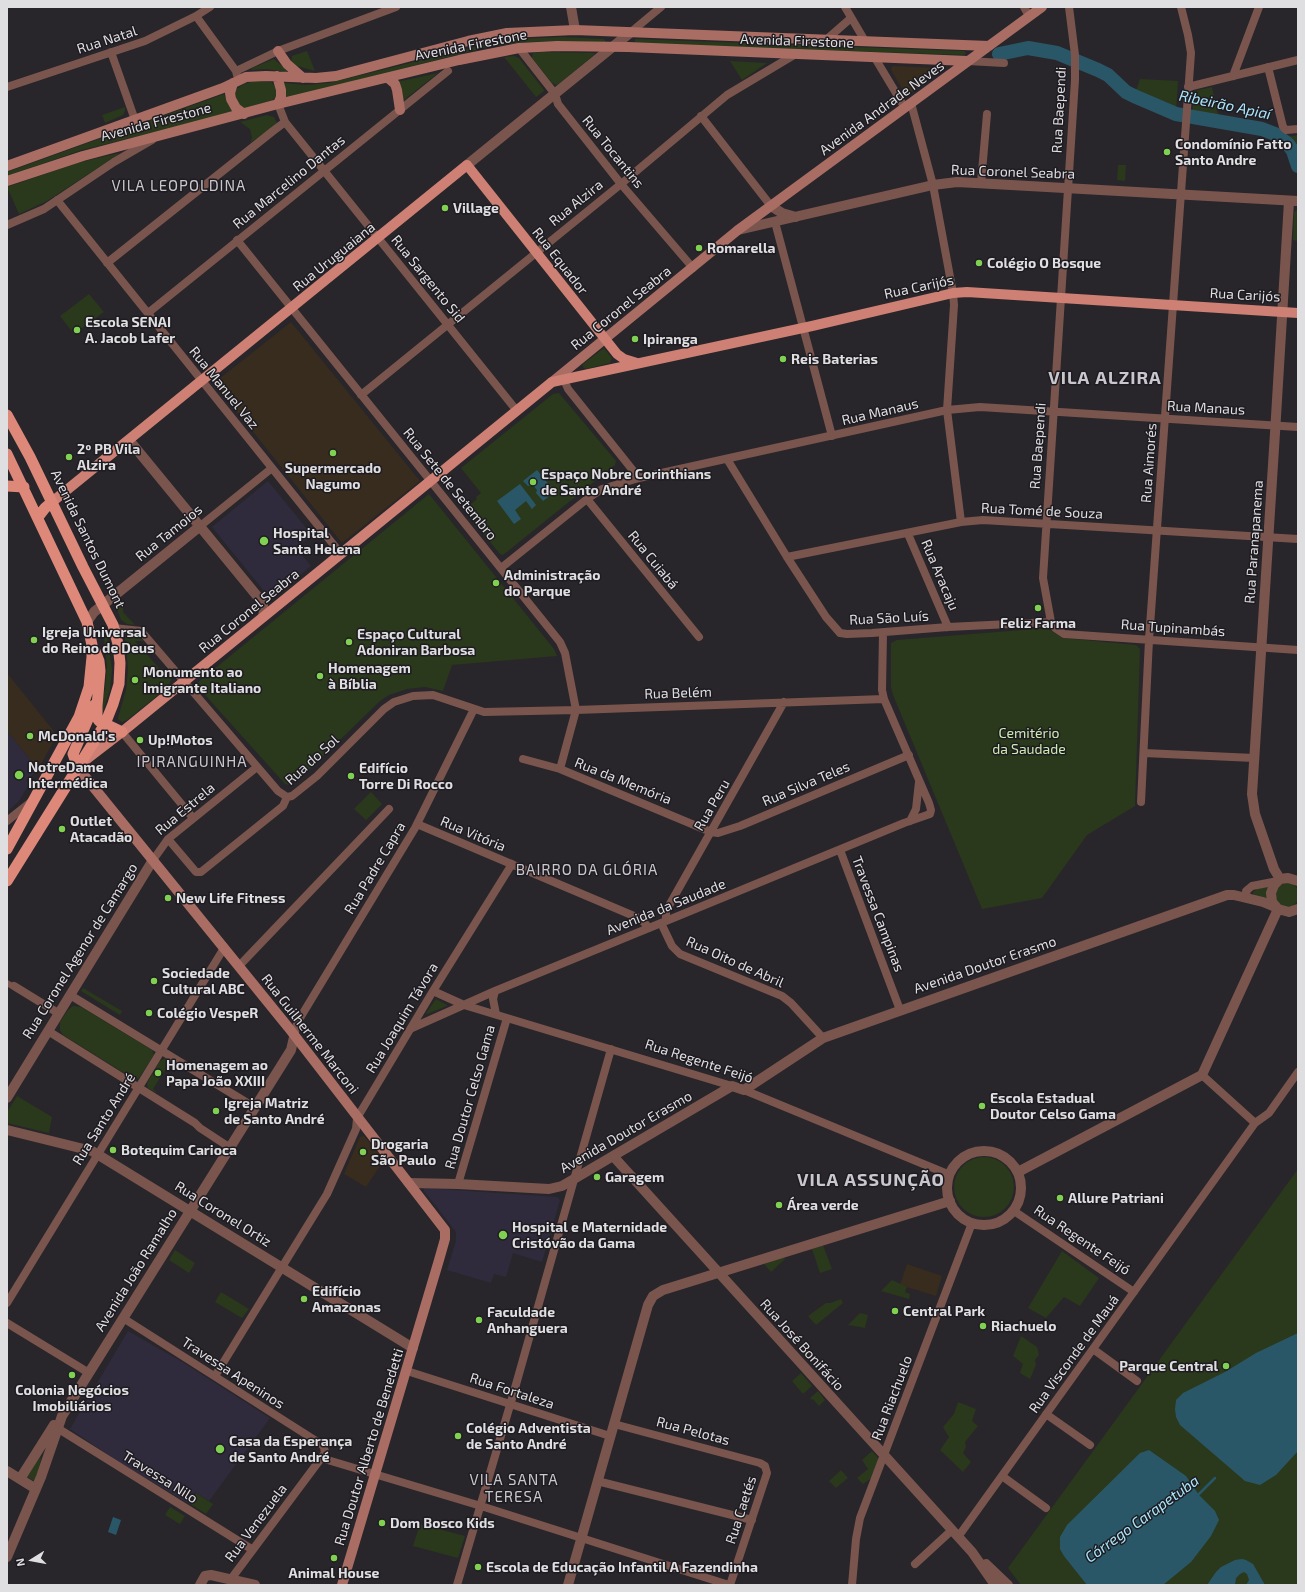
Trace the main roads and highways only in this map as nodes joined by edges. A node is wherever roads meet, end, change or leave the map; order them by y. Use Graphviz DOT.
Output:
graph roads {
  1 [pos="1042,7"];
  2 [pos="1027,11"];
  3 [pos="989,46"];
  4 [pos="278,51"];
  5 [pos="968,61"];
  6 [pos="277,76"];
  7 [pos="236,78"];
  8 [pos="303,78"];
  9 [pos="388,78"];
  10 [pos="278,104"];
  11 [pos="400,110"];
  12 [pos="244,114"];
  13 [pos="467,165"];
  14 [pos="7,166"];
  15 [pos="7,181"];
  16 [pos="738,230"];
  17 [pos="1298,313"];
  18 [pos="605,340"];
  19 [pos="617,354"];
  20 [pos="639,364"];
  21 [pos="607,370"];
  22 [pos="552,382"];
  23 [pos="7,415"];
  24 [pos="24,445"];
  25 [pos="10,459"];
  26 [pos="7,486"];
  27 [pos="24,487"];
  28 [pos="52,502"];
  29 [pos="38,517"];
  30 [pos="92,645"];
  31 [pos="98,696"];
  32 [pos="105,724"];
  33 [pos="122,732"];
  34 [pos="79,766"];
  35 [pos="21,824"];
  36 [pos="7,840"];
  37 [pos="7,849"];
  38 [pos="7,881"];
  39 [pos="442,1225"];
  40 [pos="342,1585"];
  1 -- 2 [label="main road, Avenida Andrade Neves"];
  2 -- 3 [label="main road, Avenida Andrade Neves"];
  3 -- 5 [label="main road, Avenida Andrade Neves"];
  3 -- 8 [label="main road, Avenida Firestone"];
  4 -- 8 [label="main road"];
  5 -- 9 [label="main road, Avenida Firestone"];
  5 -- 16 [label="main road, Avenida Andrade Neves"];
  6 -- 7 [label="main road, Avenida Firestone"];
  6 -- 8 [label="main road, Avenida Firestone"];
  6 -- 10 [label="main road"];
  7 -- 12 [label="main road"];
  7 -- 14 [label="main road, Avenida Firestone"];
  9 -- 10 [label="main road, Avenida Firestone"];
  9 -- 11 [label="main road"];
  10 -- 12 [label="main road, Avenida Firestone"];
  12 -- 15 [label="main road, Avenida Firestone"];
  13 -- 18 [label="main road, Rua Equador"];
  13 -- 28 [label="main road, Rua Uruguaiana"];
  16 -- 18 [label="main road, Rua Coronel Seabra"];
  17 -- 20 [label="main road, Rua Carijós"];
  18 -- 19 [label="main road, Rua Equador"];
  18 -- 22 [label="main road, Rua Coronel Seabra"];
  19 -- 20 [label="main road, Rua Equador"];
  19 -- 21 [label="main road"];
  20 -- 21 [label="main road, Rua Carijós"];
  21 -- 22 [label="main road, Rua Carijós"];
  22 -- 33 [label="main road, Rua Coronel Seabra"];
  23 -- 24 [label="highway, Avenida Santos Dumont"];
  24 -- 25 [label="highway"];
  24 -- 28 [label="highway, Avenida Santos Dumont"];
  25 -- 27 [label="highway"];
  26 -- 27 [label="highway"];
  27 -- 29 [label="highway"];
  28 -- 29 [label="highway"];
  28 -- 32 [label="highway, Avenida Santos Dumont"];
  29 -- 30 [label="highway"];
  30 -- 31 [label="highway"];
  30 -- 35 [label="highway"];
  31 -- 32 [label="highway"];
  31 -- 34 [label="highway"];
  32 -- 33 [label="highway"];
  32 -- 34 [label="highway, Avenida Santos Dumont"];
  33 -- 34 [label="main road, Rua Coronel Seabra"];
  34 -- 38 [label="highway, Avenida Santos Dumont"];
  34 -- 39 [label="main road, Rua Guilherme Marconi"];
  35 -- 36 [label="main road"];
  35 -- 37 [label="highway"];
  39 -- 40 [label="main road, Rua Doutor Alberto de Benedetti"];
}
